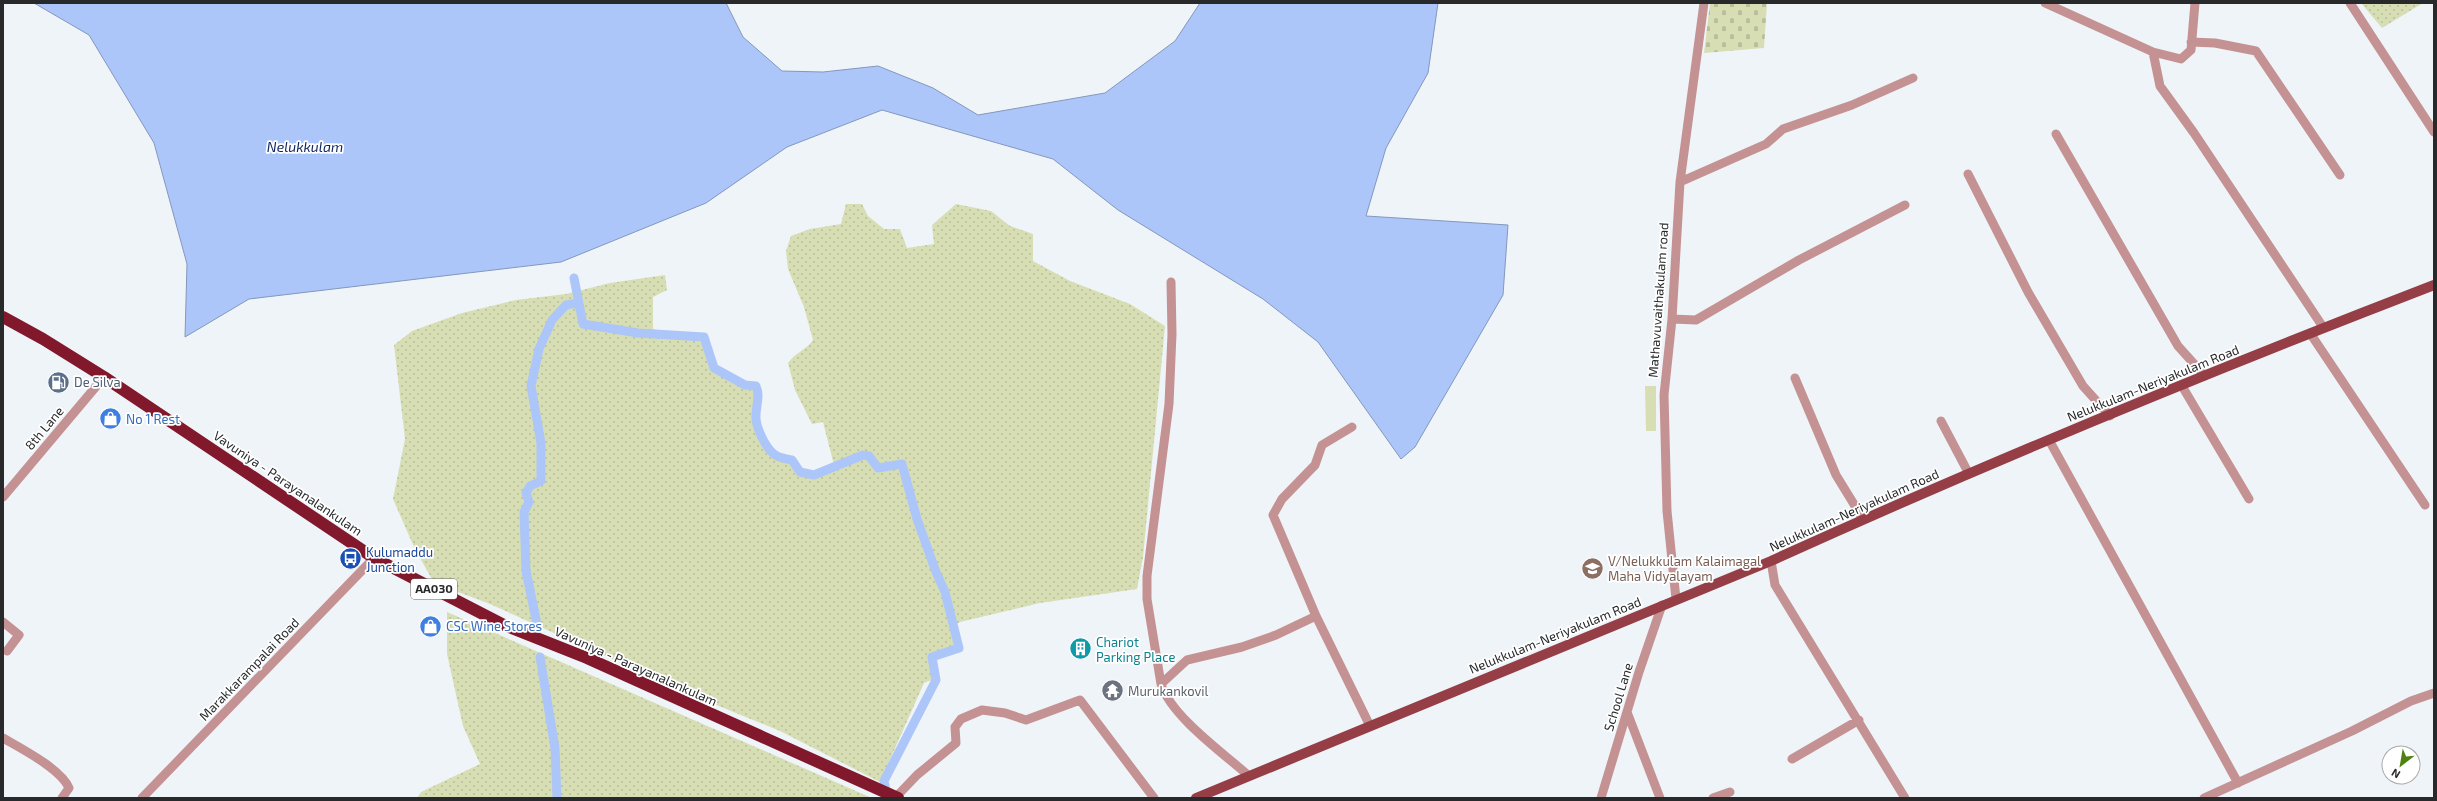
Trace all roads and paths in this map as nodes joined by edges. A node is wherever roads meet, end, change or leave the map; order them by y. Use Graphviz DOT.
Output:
graph roads {
  1 [pos="1704,3"];
  2 [pos="2045,3"];
  3 [pos="2195,3"];
  4 [pos="2350,3"];
  5 [pos="2191,42"];
  6 [pos="2153,52"];
  7 [pos="1913,78"];
  8 [pos="2434,132"];
  9 [pos="2056,134"];
  10 [pos="1968,174"];
  11 [pos="2340,175"];
  12 [pos="1680,182"];
  13 [pos="1904,205"];
  14 [pos="1171,282"];
  15 [pos="2434,284"];
  16 [pos="3,318"];
  17 [pos="1672,319"];
  18 [pos="2323,328"];
  19 [pos="2310,333"];
  20 [pos="2205,376"];
  21 [pos="104,377"];
  22 [pos="1795,378"];
  23 [pos="2182,386"];
  24 [pos="2110,416"];
  25 [pos="1941,421"];
  26 [pos="1352,427"];
  27 [pos="2048,440"];
  28 [pos="1968,474"];
  29 [pos="3,497"];
  30 [pos="2248,499"];
  31 [pos="2425,505"];
  32 [pos="1863,519"];
  33 [pos="374,558"];
  34 [pos="1771,561"];
  35 [pos="1676,599"];
  36 [pos="1662,605"];
  37 [pos="1316,616"];
  38 [pos="3,622"];
  39 [pos="7,651"];
  40 [pos="1161,684"];
  41 [pos="2434,693"];
  42 [pos="1627,712"];
  43 [pos="1859,720"];
  44 [pos="1370,726"];
  45 [pos="3,738"];
  46 [pos="1792,759"];
  47 [pos="1249,776"];
  48 [pos="2238,783"];
  49 [pos="1730,792"];
  50 [pos="62,798"];
  51 [pos="142,798"];
  52 [pos="897,798"];
  53 [pos="1154,798"];
  54 [pos="1196,798"];
  55 [pos="1601,798"];
  56 [pos="1660,798"];
  57 [pos="1713,798"];
  58 [pos="1905,798"];
  59 [pos="2204,798"];
  1 -- 12 [label="street, Mathavuvaithakulam road"];
  2 -- 6 [label="street"];
  3 -- 5 [label="street"];
  4 -- 8 [label="street"];
  5 -- 6 [label="street"];
  5 -- 11 [label="street"];
  6 -- 18 [label="street"];
  7 -- 12 [label="street"];
  9 -- 20 [label="street"];
  10 -- 24 [label="street"];
  12 -- 17 [label="street, Mathavuvaithakulam road"];
  13 -- 17 [label="street"];
  14 -- 40 [label="street"];
  15 -- 18 [label="main road, Nelukkulam-Neriyakulam Road"];
  16 -- 21 [label="highway, Vavuniya - Parayanalankulam / AA030"];
  17 -- 35 [label="street, Mathavuvaithakulam road"];
  18 -- 19 [label="main road, Nelukkulam-Neriyakulam Road"];
  19 -- 20 [label="main road, Nelukkulam-Neriyakulam Road"];
  19 -- 31 [label="street"];
  20 -- 23 [label="main road, Nelukkulam-Neriyakulam Road"];
  21 -- 29 [label="street, 8th Lane"];
  21 -- 33 [label="highway, Vavuniya - Parayanalankulam / AA030"];
  22 -- 32 [label="street"];
  23 -- 24 [label="main road, Nelukkulam-Neriyakulam Road"];
  23 -- 30 [label="street"];
  24 -- 27 [label="main road, Nelukkulam-Neriyakulam Road"];
  25 -- 28 [label="street"];
  26 -- 37 [label="street"];
  27 -- 28 [label="main road, Nelukkulam-Neriyakulam Road"];
  27 -- 48 [label="street"];
  28 -- 32 [label="main road, Nelukkulam-Neriyakulam Road"];
  32 -- 34 [label="main road, Nelukkulam-Neriyakulam Road"];
  33 -- 51 [label="street, Marakkarampalai Road"];
  33 -- 52 [label="highway, Vavuniya - Parayanalankulam / AA030"];
  34 -- 35 [label="main road, Nelukkulam-Neriyakulam Road"];
  34 -- 43 [label="street"];
  35 -- 36 [label="main road, Nelukkulam-Neriyakulam Road"];
  36 -- 42 [label="street, School Lane"];
  36 -- 44 [label="main road, Nelukkulam-Neriyakulam Road"];
  37 -- 40 [label="street"];
  37 -- 44 [label="street"];
  38 -- 39 [label="street"];
  40 -- 47 [label="street"];
  41 -- 48 [label="street"];
  42 -- 55 [label="street, School Lane"];
  42 -- 56 [label="street"];
  43 -- 46 [label="street"];
  43 -- 58 [label="street"];
  44 -- 47 [label="main road, Nelukkulam-Neriyakulam Road"];
  45 -- 50 [label="street"];
  47 -- 54 [label="main road, Nelukkulam-Neriyakulam Road"];
  48 -- 59 [label="street"];
  49 -- 57 [label="street"];
  52 -- 53 [label="street"];
}
